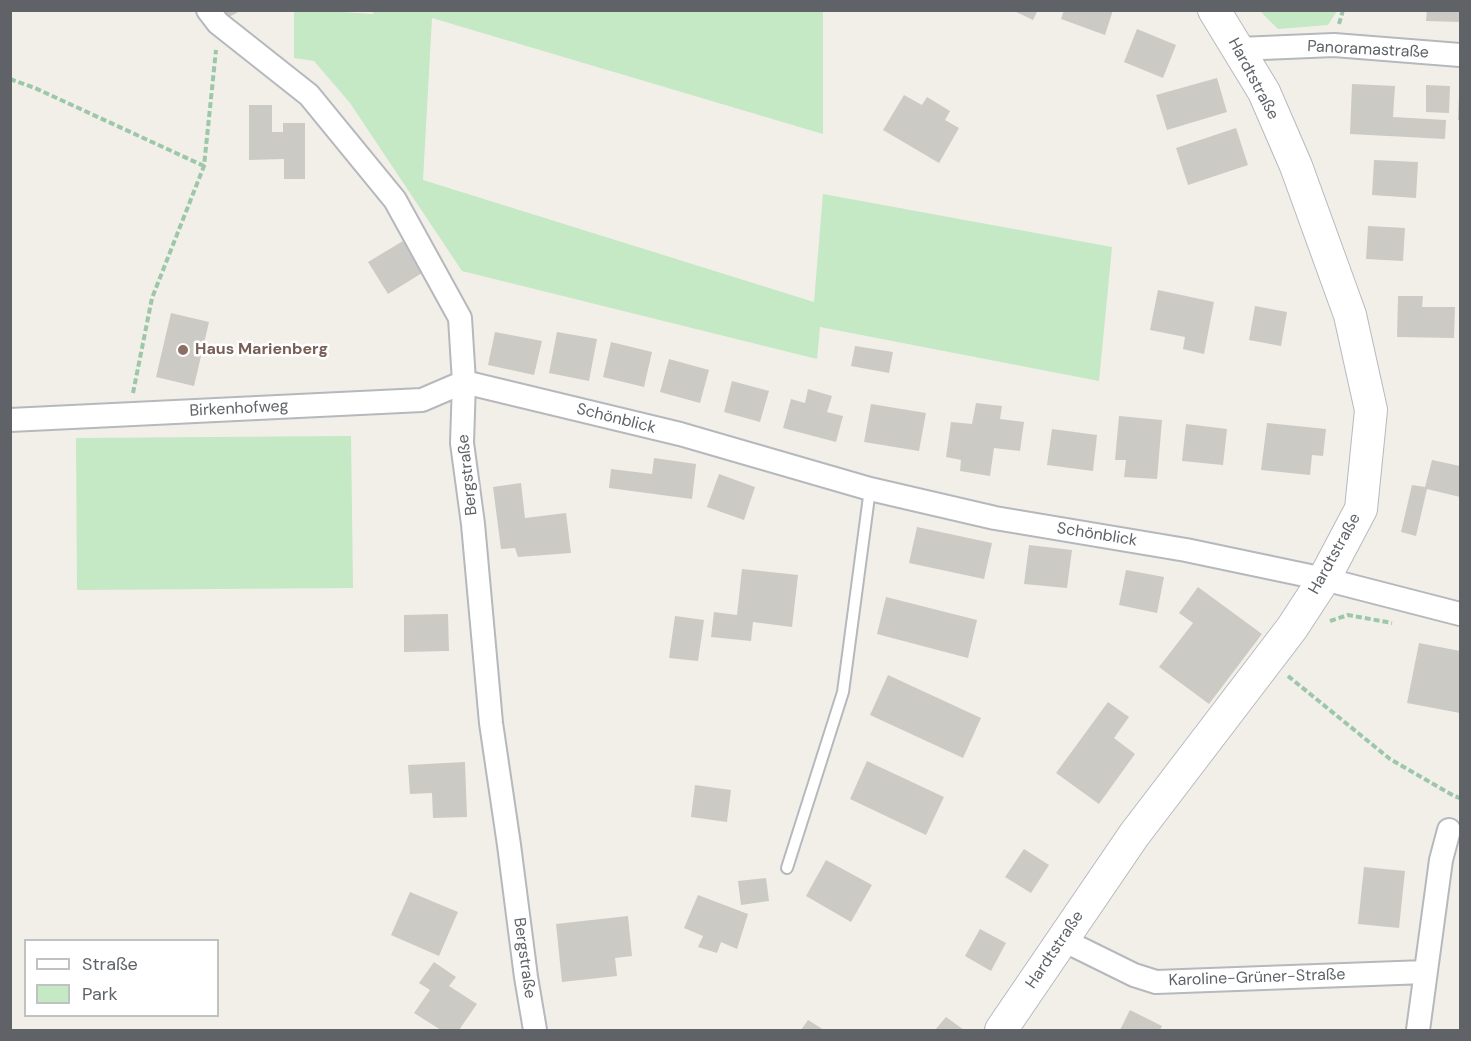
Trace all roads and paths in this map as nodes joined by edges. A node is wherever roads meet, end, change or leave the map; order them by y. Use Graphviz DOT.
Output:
graph roads {
  1 [pos="208,10"];
  2 [pos="1214,10"];
  3 [pos="1239,49"];
  4 [pos="1461,56"];
  5 [pos="215,59"];
  6 [pos="10,79"];
  7 [pos="204,166"];
  8 [pos="465,382"];
  9 [pos="129,414"];
  10 [pos="10,420"];
  11 [pos="870,489"];
  12 [pos="1324,579"];
  13 [pos="1461,614"];
  14 [pos="1393,623"];
  15 [pos="1292,628"];
  16 [pos="1285,674"];
  17 [pos="1461,798"];
  18 [pos="1449,830"];
  19 [pos="787,868"];
  20 [pos="1063,940"];
  21 [pos="1425,972"];
  22 [pos="536,1030"];
  23 [pos="1001,1030"];
  24 [pos="1418,1030"];
  1 -- 8 [label="street, Bergstraße"];
  2 -- 3 [label="main road, Hardtstraße"];
  3 -- 4 [label="street, Panoramastraße"];
  3 -- 12 [label="main road, Hardtstraße"];
  5 -- 7 [label="path"];
  6 -- 7 [label="path"];
  7 -- 9 [label="path"];
  8 -- 9 [label="street, Birkenhofweg"];
  8 -- 11 [label="street, Schönblick"];
  8 -- 22 [label="street, Bergstraße"];
  9 -- 10 [label="street, Birkenhofweg"];
  11 -- 12 [label="street, Schönblick"];
  11 -- 19 [label="lane"];
  12 -- 13 [label="street"];
  12 -- 15 [label="main road, Hardtstraße"];
  14 -- 15 [label="path"];
  15 -- 20 [label="main road, Hardtstraße"];
  16 -- 17 [label="path"];
  18 -- 21 [label="street"];
  20 -- 21 [label="street, Karoline-Grüner-Straße"];
  20 -- 23 [label="main road, Hardtstraße"];
  21 -- 24 [label="street"];
}
